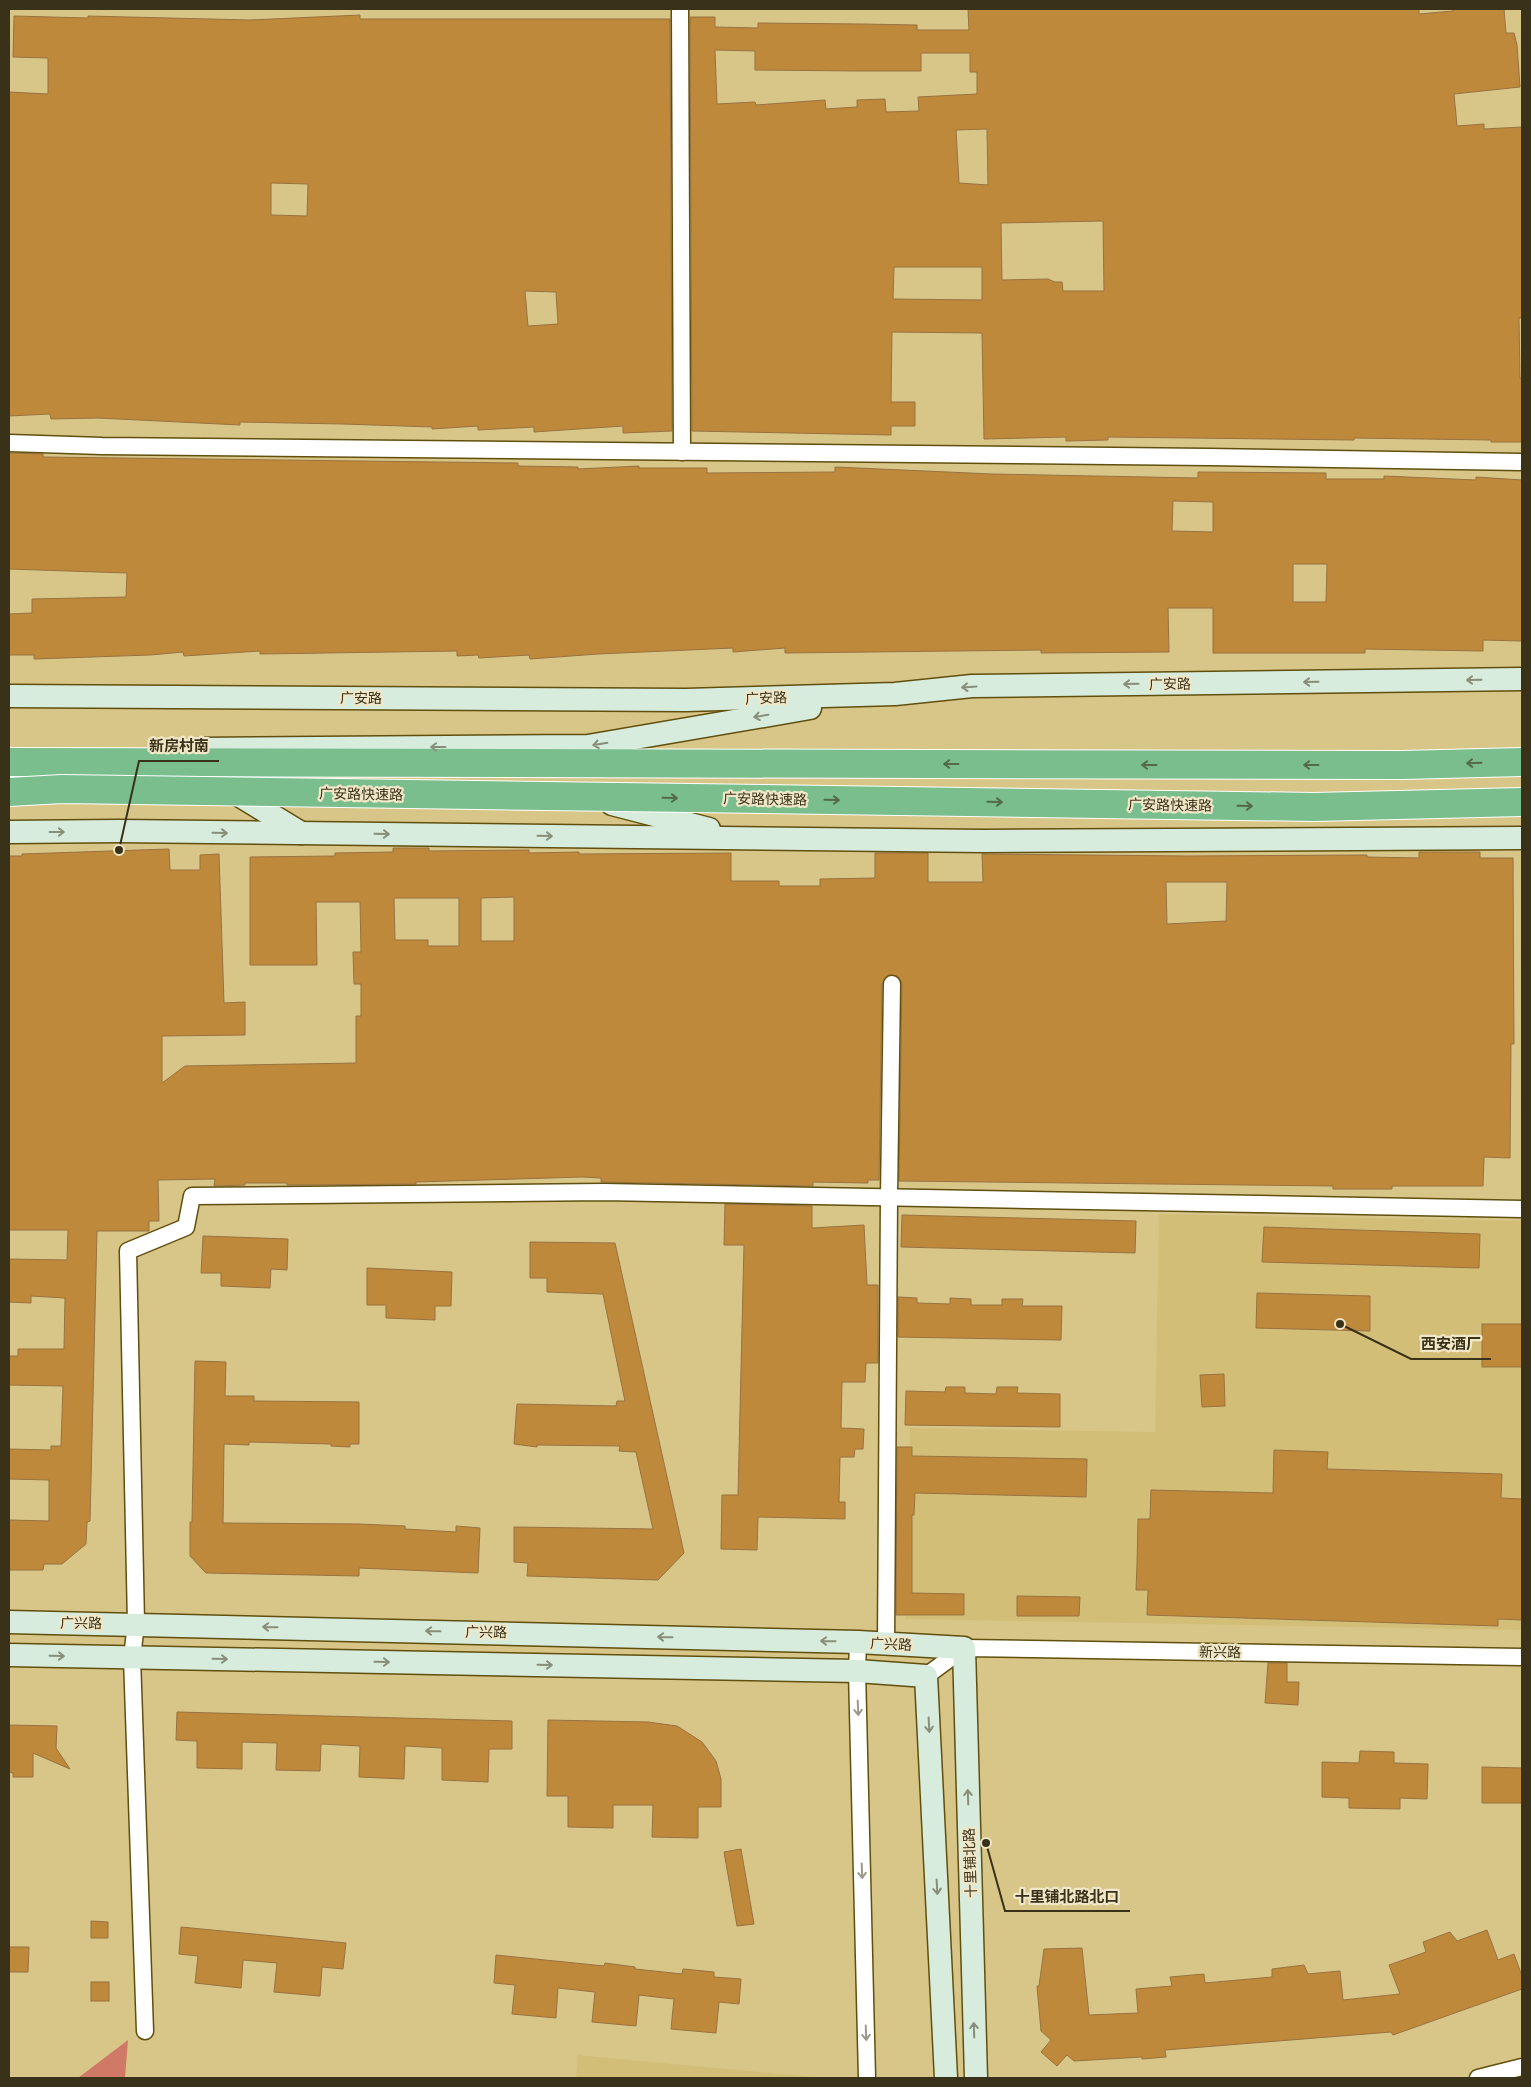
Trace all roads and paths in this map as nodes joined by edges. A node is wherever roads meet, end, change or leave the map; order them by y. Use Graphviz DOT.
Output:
graph roads {
  1 [pos="680,9"];
  2 [pos="9,443"];
  3 [pos="682,452"];
  4 [pos="1522,462"];
  5 [pos="1522,679"];
  6 [pos="895,694"];
  7 [pos="9,696"];
  8 [pos="9,751"];
  9 [pos="9,762"];
  10 [pos="1522,762"];
  11 [pos="9,783"];
  12 [pos="219,784"];
  13 [pos="9,792"];
  14 [pos="1522,802"];
  15 [pos="9,832"];
  16 [pos="301,833"];
  17 [pos="742,838"];
  18 [pos="1522,838"];
  19 [pos="892,984"];
  20 [pos="889,1197"];
  21 [pos="1522,1209"];
  22 [pos="9,1622"];
  23 [pos="136,1623"];
  24 [pos="858,1642"];
  25 [pos="886,1644"];
  26 [pos="964,1648"];
  27 [pos="9,1655"];
  28 [pos="1522,1657"];
  29 [pos="132,1658"];
  30 [pos="857,1671"];
  31 [pos="926,1676"];
  32 [pos="145,2031"];
  33 [pos="1522,2067"];
  34 [pos="868,2078"];
  35 [pos="946,2078"];
  36 [pos="976,2078"];
  37 [pos="1478,2078"];
  1 -- 3 [label="street"];
  2 -- 3 [label="street"];
  3 -- 4 [label="street"];
  5 -- 6 [label="main road, 广安路, one-way"];
  6 -- 7 [label="main road, 广安路"];
  6 -- 8 [label="main road, one-way"];
  10 -- 9 [label="highway, one-way"];
  11 -- 12 [label="main road"];
  12 -- 16 [label="main road"];
  12 -- 17 [label="main road"];
  13 -- 14 [label="highway, 广安路快速路, one-way, bridge"];
  15 -- 16 [label="main road, one-way"];
  16 -- 17 [label="main road, one-way"];
  17 -- 18 [label="main road"];
  19 -- 20 [label="street"];
  20 -- 21 [label="street"];
  20 -- 23 [label="street"];
  20 -- 25 [label="street"];
  22 -- 23 [label="main road, 广兴路"];
  24 -- 23 [label="main road, 广兴路, one-way"];
  23 -- 29 [label="street"];
  24 -- 25 [label="main road, 广兴路"];
  24 -- 30 [label="street"];
  25 -- 26 [label="main road, 广兴路"];
  26 -- 28 [label="street, 新兴路"];
  26 -- 31 [label="street"];
  36 -- 26 [label="main road, 十里铺北路, one-way"];
  27 -- 29 [label="main road, 广兴路, one-way"];
  29 -- 30 [label="main road, 广兴路, one-way"];
  29 -- 32 [label="street"];
  30 -- 31 [label="main road, 广兴路"];
  30 -- 34 [label="street, one-way"];
  31 -- 35 [label="main road, one-way"];
  33 -- 37 [label="street"];
}
